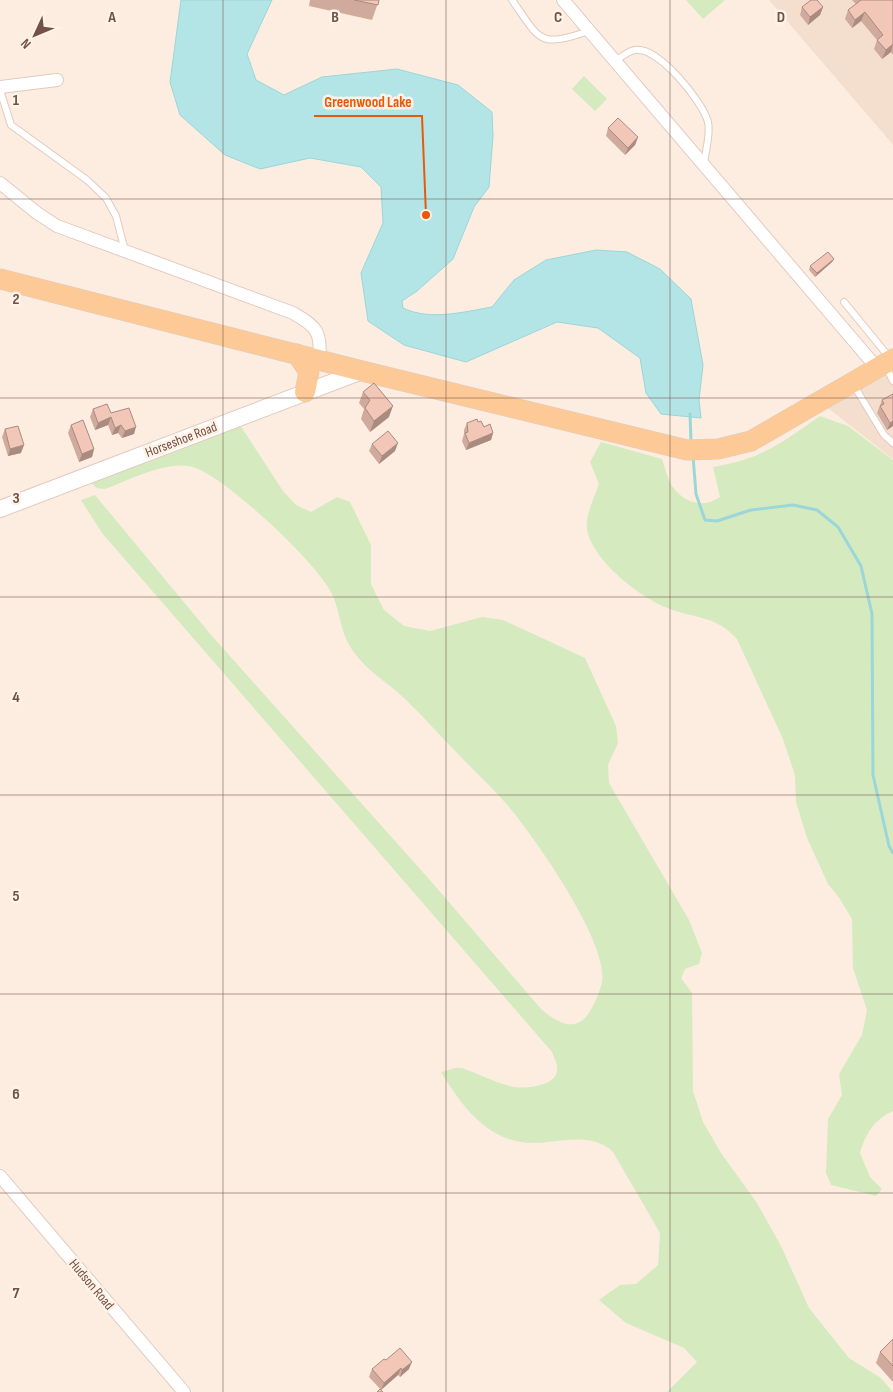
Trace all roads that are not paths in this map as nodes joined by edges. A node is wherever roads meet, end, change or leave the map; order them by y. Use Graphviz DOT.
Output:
graph roads {
  1 [pos="512,0"];
  2 [pos="563,0"];
  3 [pos="589,31"];
  4 [pos="615,61"];
  5 [pos="57,80"];
  6 [pos="0,88"];
  7 [pos="704,167"];
  8 [pos="0,183"];
  9 [pos="125,252"];
  10 [pos="0,279"];
  11 [pos="844,302"];
  12 [pos="297,354"];
  13 [pos="319,359"];
  14 [pos="888,366"];
  15 [pos="362,371"];
  16 [pos="852,383"];
  17 [pos="305,392"];
  18 [pos="893,443"];
  19 [pos="0,509"];
  20 [pos="0,1176"];
  21 [pos="184,1392"];
  1 -- 3 [label="lane"];
  2 -- 3 [label="street"];
  3 -- 4 [label="street"];
  4 -- 7 [label="street"];
  4 -- 7 [label="lane"];
  5 -- 6 [label="street"];
  6 -- 9 [label="lane"];
  7 -- 14 [label="street"];
  8 -- 9 [label="street"];
  9 -- 13 [label="street"];
  10 -- 12 [label="main road"];
  11 -- 14 [label="lane"];
  12 -- 13 [label="main road"];
  12 -- 17 [label="main road"];
  13 -- 15 [label="main road"];
  14 -- 16 [label="main road"];
  15 -- 16 [label="main road"];
  15 -- 17 [label="street, Horseshoe Road"];
  16 -- 18 [label="lane"];
  17 -- 19 [label="street, Horseshoe Road"];
  20 -- 21 [label="street, Hudson Road"];
}
